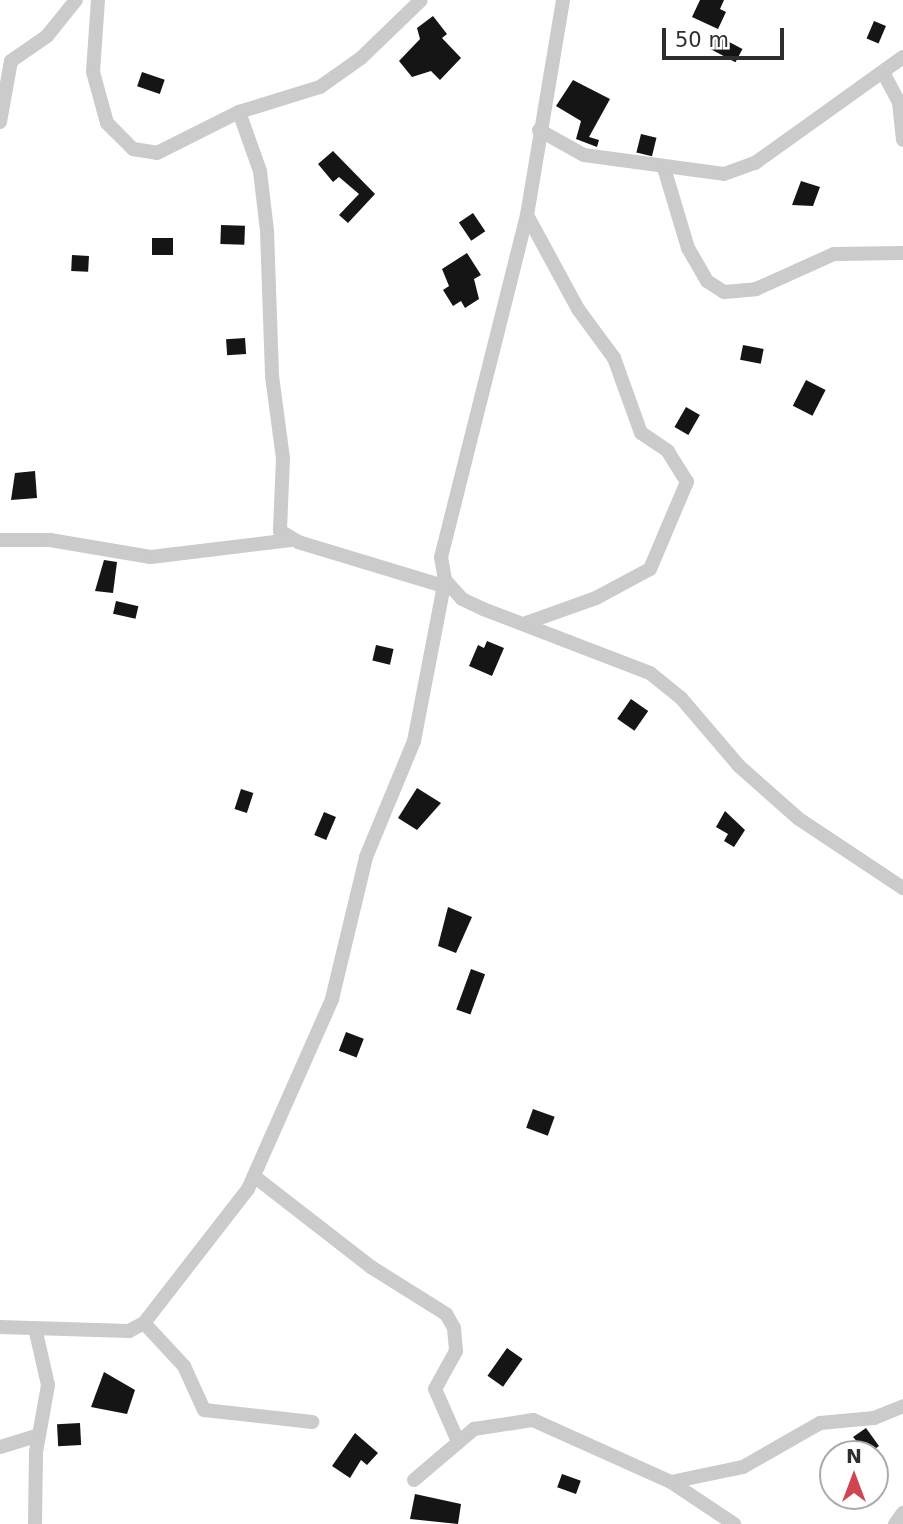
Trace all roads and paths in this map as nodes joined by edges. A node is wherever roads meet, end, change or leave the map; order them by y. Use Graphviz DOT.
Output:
graph roads {
  1 [pos="76,0"];
  2 [pos="98,0"];
  3 [pos="421,0"];
  4 [pos="563,0"];
  5 [pos="903,57"];
  6 [pos="885,76"];
  7 [pos="239,112"];
  8 [pos="0,122"];
  9 [pos="539,130"];
  10 [pos="903,141"];
  11 [pos="664,168"];
  12 [pos="527,215"];
  13 [pos="903,253"];
  14 [pos="290,540"];
  15 [pos="0,541"];
  16 [pos="444,583"];
  17 [pos="526,623"];
  18 [pos="903,888"];
  19 [pos="255,1177"];
  20 [pos="144,1323"];
  21 [pos="0,1328"];
  22 [pos="36,1332"];
  23 [pos="903,1406"];
  24 [pos="312,1422"];
  25 [pos="38,1435"];
  26 [pos="457,1438"];
  27 [pos="0,1447"];
  28 [pos="414,1480"];
  29 [pos="671,1482"];
  30 [pos="903,1513"];
  31 [pos="35,1524"];
  32 [pos="734,1524"];
  33 [pos="895,1524"];
  1 -- 8 [label="street"];
  2 -- 7 [label="street"];
  3 -- 7 [label="street"];
  4 -- 9 [label="street"];
  5 -- 6 [label="street"];
  6 -- 10 [label="street"];
  6 -- 11 [label="street"];
  7 -- 14 [label="street"];
  9 -- 11 [label="street"];
  9 -- 12 [label="street"];
  11 -- 13 [label="street"];
  12 -- 16 [label="street"];
  12 -- 17 [label="street"];
  14 -- 15 [label="street"];
  14 -- 16 [label="street"];
  16 -- 17 [label="street"];
  16 -- 19 [label="street"];
  17 -- 18 [label="street"];
  19 -- 20 [label="street"];
  19 -- 26 [label="street"];
  20 -- 22 [label="street"];
  20 -- 24 [label="street"];
  21 -- 22 [label="street"];
  22 -- 25 [label="street"];
  23 -- 29 [label="street"];
  25 -- 27 [label="street"];
  25 -- 31 [label="street"];
  26 -- 28 [label="street"];
  26 -- 29 [label="street"];
  29 -- 32 [label="street"];
  30 -- 33 [label="street"];
}
